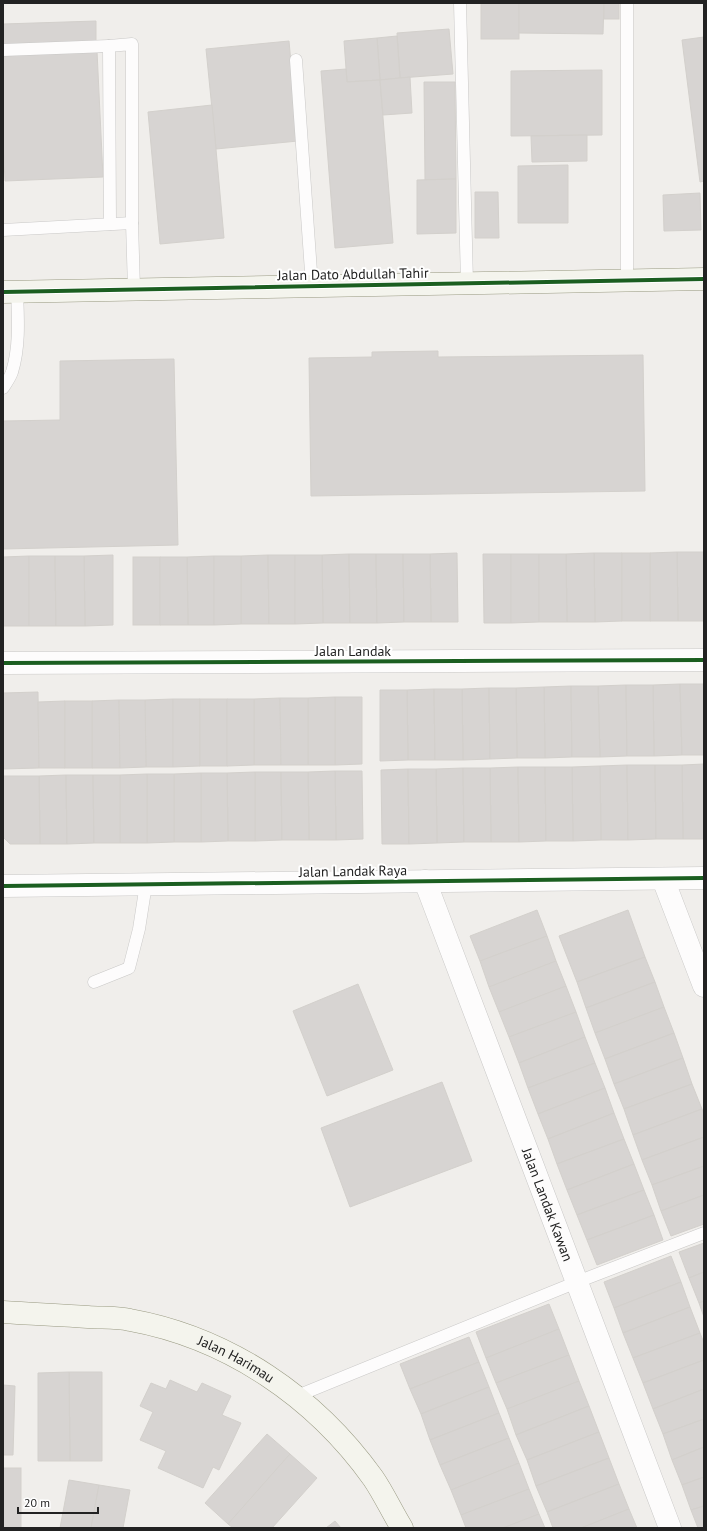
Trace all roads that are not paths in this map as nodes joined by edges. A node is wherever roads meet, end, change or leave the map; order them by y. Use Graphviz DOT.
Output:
graph roads {
  1 [pos="460,3"];
  2 [pos="627,3"];
  3 [pos="109,46"];
  4 [pos="3,50"];
  5 [pos="296,60"];
  6 [pos="132,223"];
  7 [pos="110,224"];
  8 [pos="3,230"];
  9 [pos="704,279"];
  10 [pos="627,280"];
  11 [pos="467,283"];
  12 [pos="312,286"];
  13 [pos="134,290"];
  14 [pos="10,291"];
  15 [pos="3,388"];
  16 [pos="704,660"];
  17 [pos="3,664"];
  18 [pos="704,878"];
  19 [pos="663,879"];
  20 [pos="425,881"];
  21 [pos="146,884"];
  22 [pos="3,886"];
  23 [pos="94,982"];
  24 [pos="704,986"];
  25 [pos="704,1233"];
  26 [pos="577,1282"];
  27 [pos="3,1312"];
  28 [pos="297,1396"];
  29 [pos="402,1528"];
  30 [pos="670,1528"];
  1 -- 11 [label="lane"];
  2 -- 10 [label="lane"];
  3 -- 4 [label="lane"];
  3 -- 6 [label="lane"];
  3 -- 7 [label="lane"];
  5 -- 12 [label="lane"];
  6 -- 7 [label="lane"];
  6 -- 13 [label="lane"];
  7 -- 8 [label="lane"];
  9 -- 10 [label="street, Jalan Dato Abdullah Tahir"];
  10 -- 11 [label="street, Jalan Dato Abdullah Tahir"];
  11 -- 12 [label="street, Jalan Dato Abdullah Tahir"];
  12 -- 13 [label="street, Jalan Dato Abdullah Tahir"];
  13 -- 14 [label="street, Jalan Dato Abdullah Tahir"];
  14 -- 15 [label="lane"];
  16 -- 17 [label="street, Jalan Landak"];
  18 -- 19 [label="street, Jalan Landak Raya"];
  19 -- 20 [label="street, Jalan Landak Raya"];
  19 -- 24 [label="street"];
  20 -- 21 [label="street, Jalan Landak Raya"];
  20 -- 26 [label="street, Jalan Landak Kawan"];
  21 -- 22 [label="street, Jalan Landak Raya"];
  21 -- 23 [label="lane"];
  25 -- 26 [label="lane"];
  26 -- 28 [label="lane"];
  26 -- 30 [label="street, Jalan Landak Kawan"];
  27 -- 28 [label="street, Jalan Harimau"];
  28 -- 29 [label="street, Jalan Harimau"];
}
